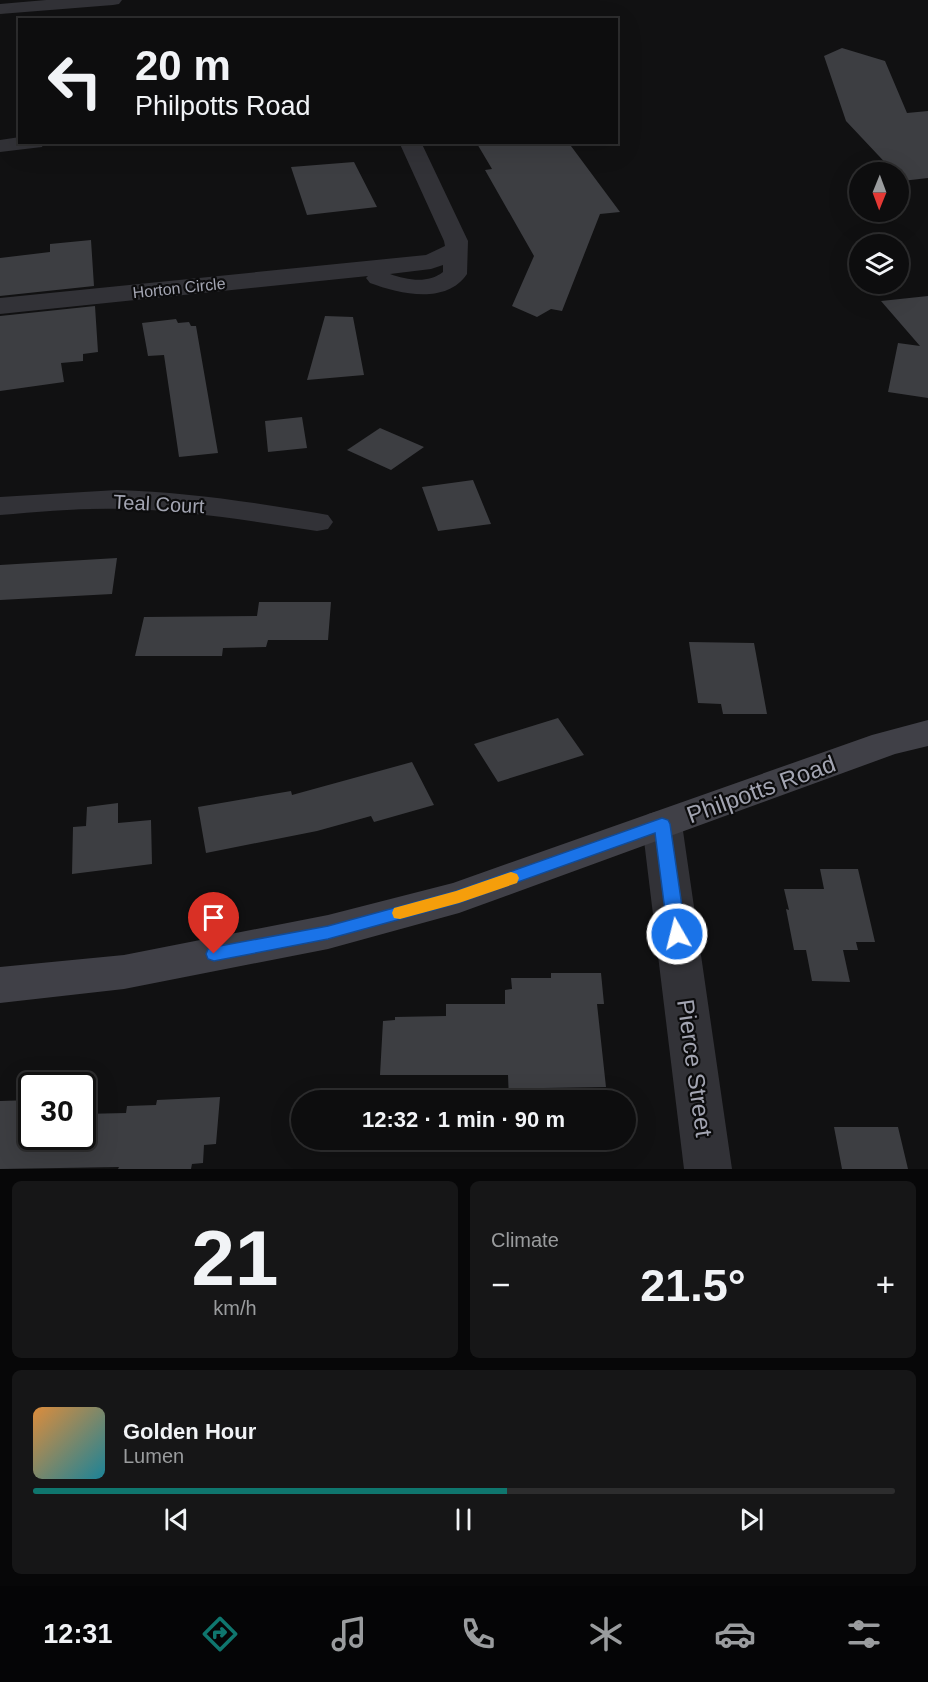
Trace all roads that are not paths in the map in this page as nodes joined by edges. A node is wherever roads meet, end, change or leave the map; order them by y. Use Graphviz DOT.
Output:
graph roads {
  1 [pos="113,0"];
  2 [pos="0,9"];
  3 [pos="18,144"];
  4 [pos="411,144"];
  5 [pos="0,146"];
  6 [pos="0,306"];
  7 [pos="0,506"];
  8 [pos="317,522"];
  9 [pos="928,733"];
  10 [pos="662,824"];
  11 [pos="0,985"];
  12 [pos="708,1169"];
  1 -- 2 [label="street"];
  3 -- 5 [label="street"];
  4 -- 6 [label="street, Horton Circle"];
  7 -- 8 [label="street, Teal Court"];
  9 -- 10 [label="street, Philpotts Road"];
  10 -- 11 [label="street, Philpotts Road"];
  10 -- 12 [label="street, Pierce Street"];
}
